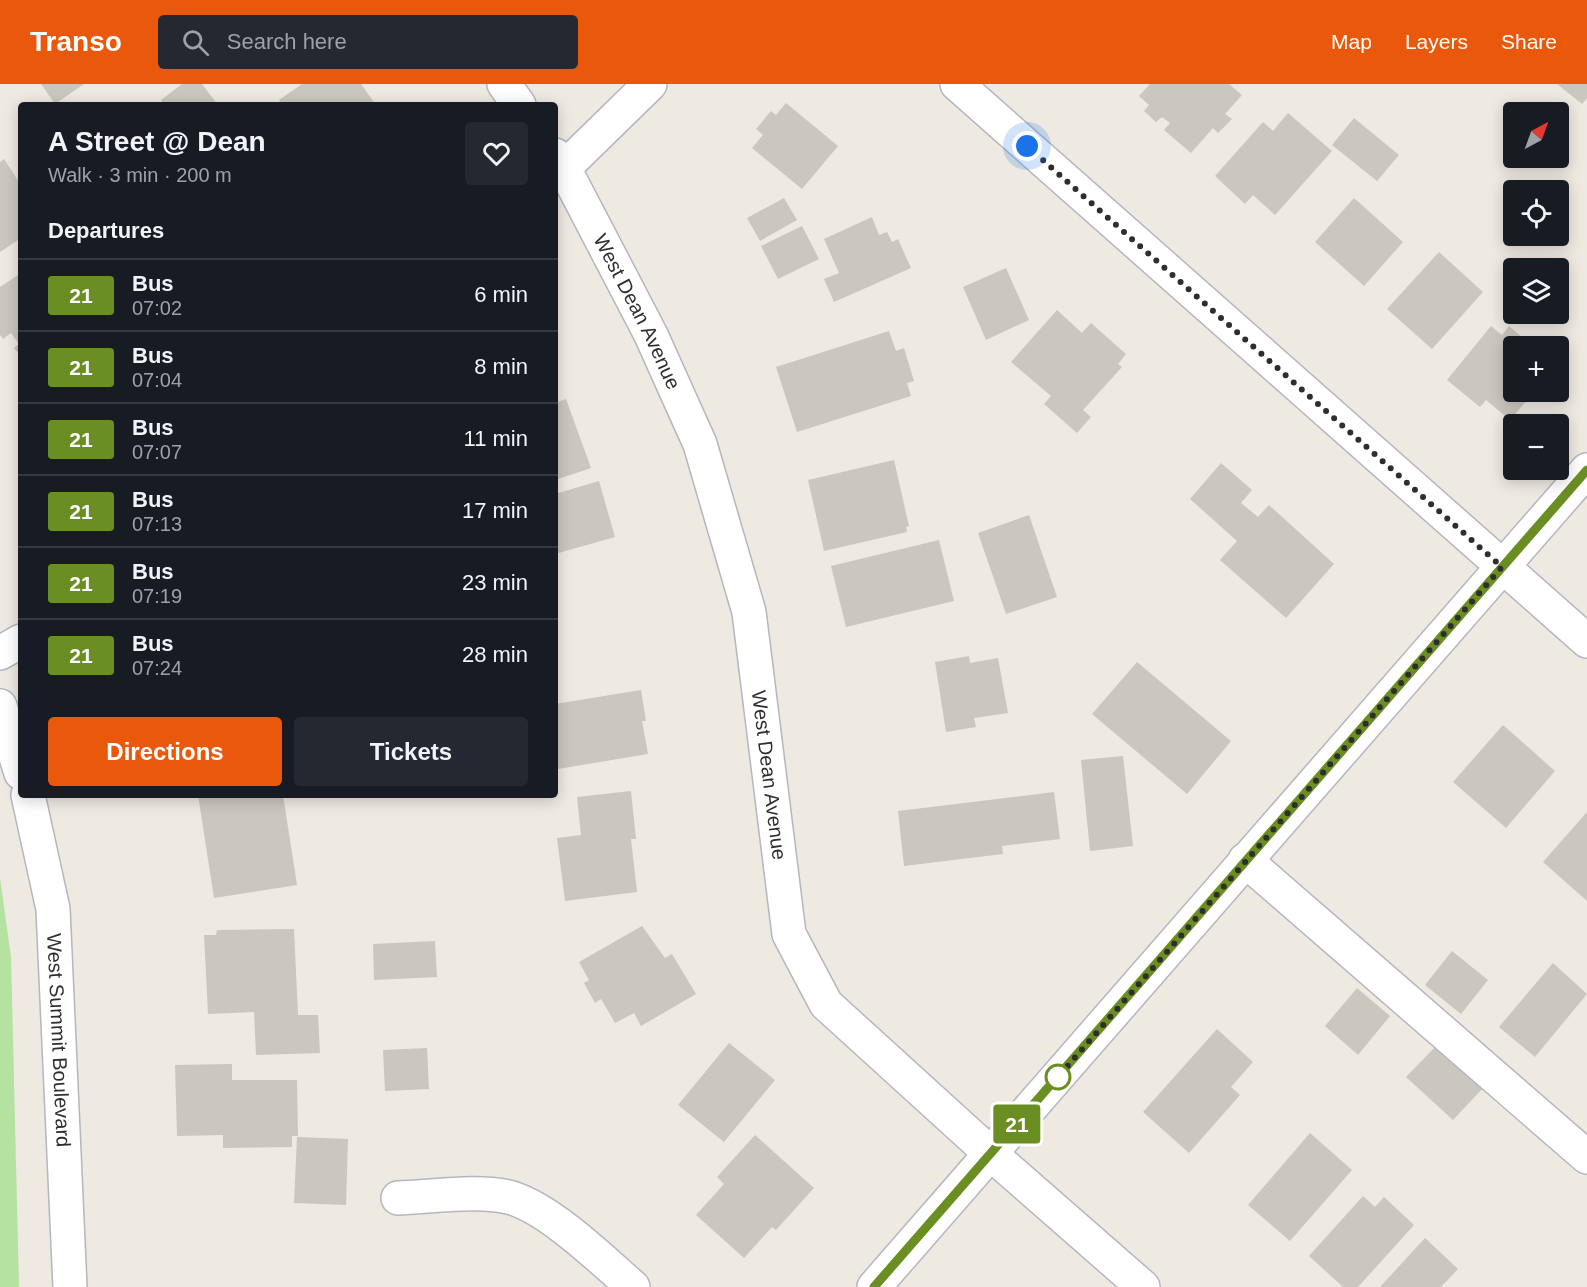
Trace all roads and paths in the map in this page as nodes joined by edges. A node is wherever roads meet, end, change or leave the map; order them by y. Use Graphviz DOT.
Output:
graph roads {
  1 [pos="504,84"];
  2 [pos="650,84"];
  3 [pos="957,84"];
  4 [pos="517,102"];
  5 [pos="560,161"];
  6 [pos="1587,470"];
  7 [pos="1502,567"];
  8 [pos="1587,641"];
  9 [pos="18,643"];
  10 [pos="0,653"];
  11 [pos="0,706"];
  12 [pos="18,763"];
  13 [pos="29,798"];
  14 [pos="1245,860"];
  15 [pos="991,1154"];
  16 [pos="1587,1157"];
  17 [pos="398,1198"];
  18 [pos="70,1287"];
  19 [pos="633,1287"];
  20 [pos="874,1287"];
  21 [pos="1143,1287"];
  1 -- 4 [label="street"];
  2 -- 5 [label="street"];
  3 -- 7 [label="street"];
  5 -- 15 [label="street, West Dean Avenue"];
  6 -- 7 [label="street"];
  7 -- 8 [label="street"];
  7 -- 14 [label="street"];
  9 -- 10 [label="street"];
  11 -- 12 [label="street"];
  13 -- 18 [label="street, West Summit Boulevard"];
  14 -- 15 [label="street"];
  14 -- 16 [label="street"];
  15 -- 20 [label="street"];
  15 -- 21 [label="street, West Dean Avenue"];
  17 -- 19 [label="street"];
}
